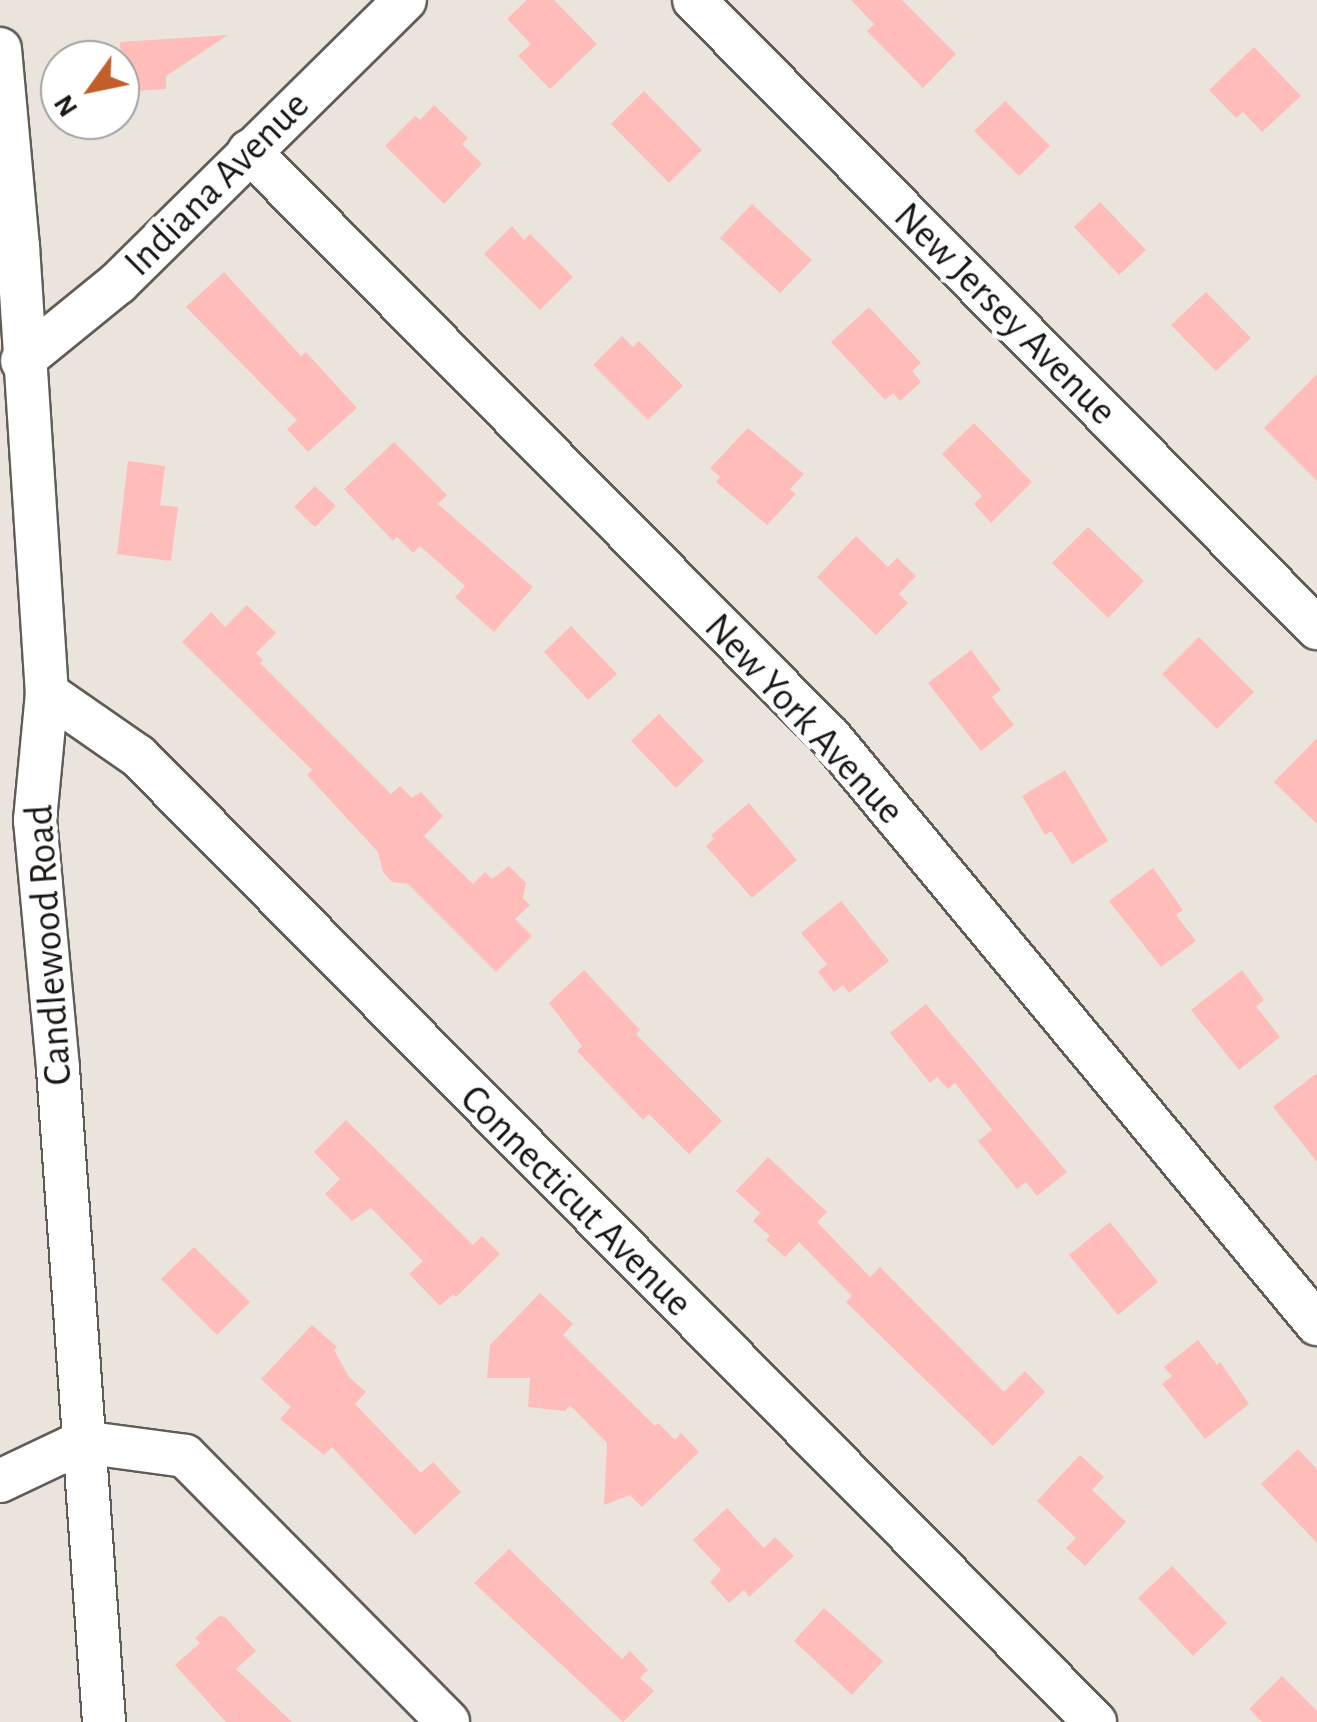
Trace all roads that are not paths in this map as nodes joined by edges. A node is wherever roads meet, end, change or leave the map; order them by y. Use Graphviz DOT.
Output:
graph roads {
  1 [pos="405,0"];
  2 [pos="694,0"];
  3 [pos="0,49"];
  4 [pos="249,152"];
  5 [pos="9,252"];
  6 [pos="22,360"];
  7 [pos="1317,628"];
  8 [pos="46,693"];
  9 [pos="17,831"];
  10 [pos="1317,1324"];
  11 [pos="82,1442"];
  12 [pos="0,1481"];
  13 [pos="104,1722"];
  14 [pos="448,1722"];
  15 [pos="1095,1722"];
  1 -- 4 [label="street, Indiana Avenue"];
  2 -- 7 [label="street, New Jersey Avenue"];
  3 -- 5 [label="street, Candlewood Road"];
  4 -- 6 [label="street, Indiana Avenue"];
  4 -- 10 [label="street, New York Avenue"];
  5 -- 6 [label="street, Candlewood Road"];
  6 -- 8 [label="street, Candlewood Road"];
  8 -- 9 [label="street, Candlewood Road"];
  8 -- 15 [label="street, Connecticut Avenue"];
  9 -- 11 [label="street, Candlewood Road"];
  11 -- 12 [label="street"];
  11 -- 13 [label="street, Candlewood Road"];
  11 -- 14 [label="street"];
}
